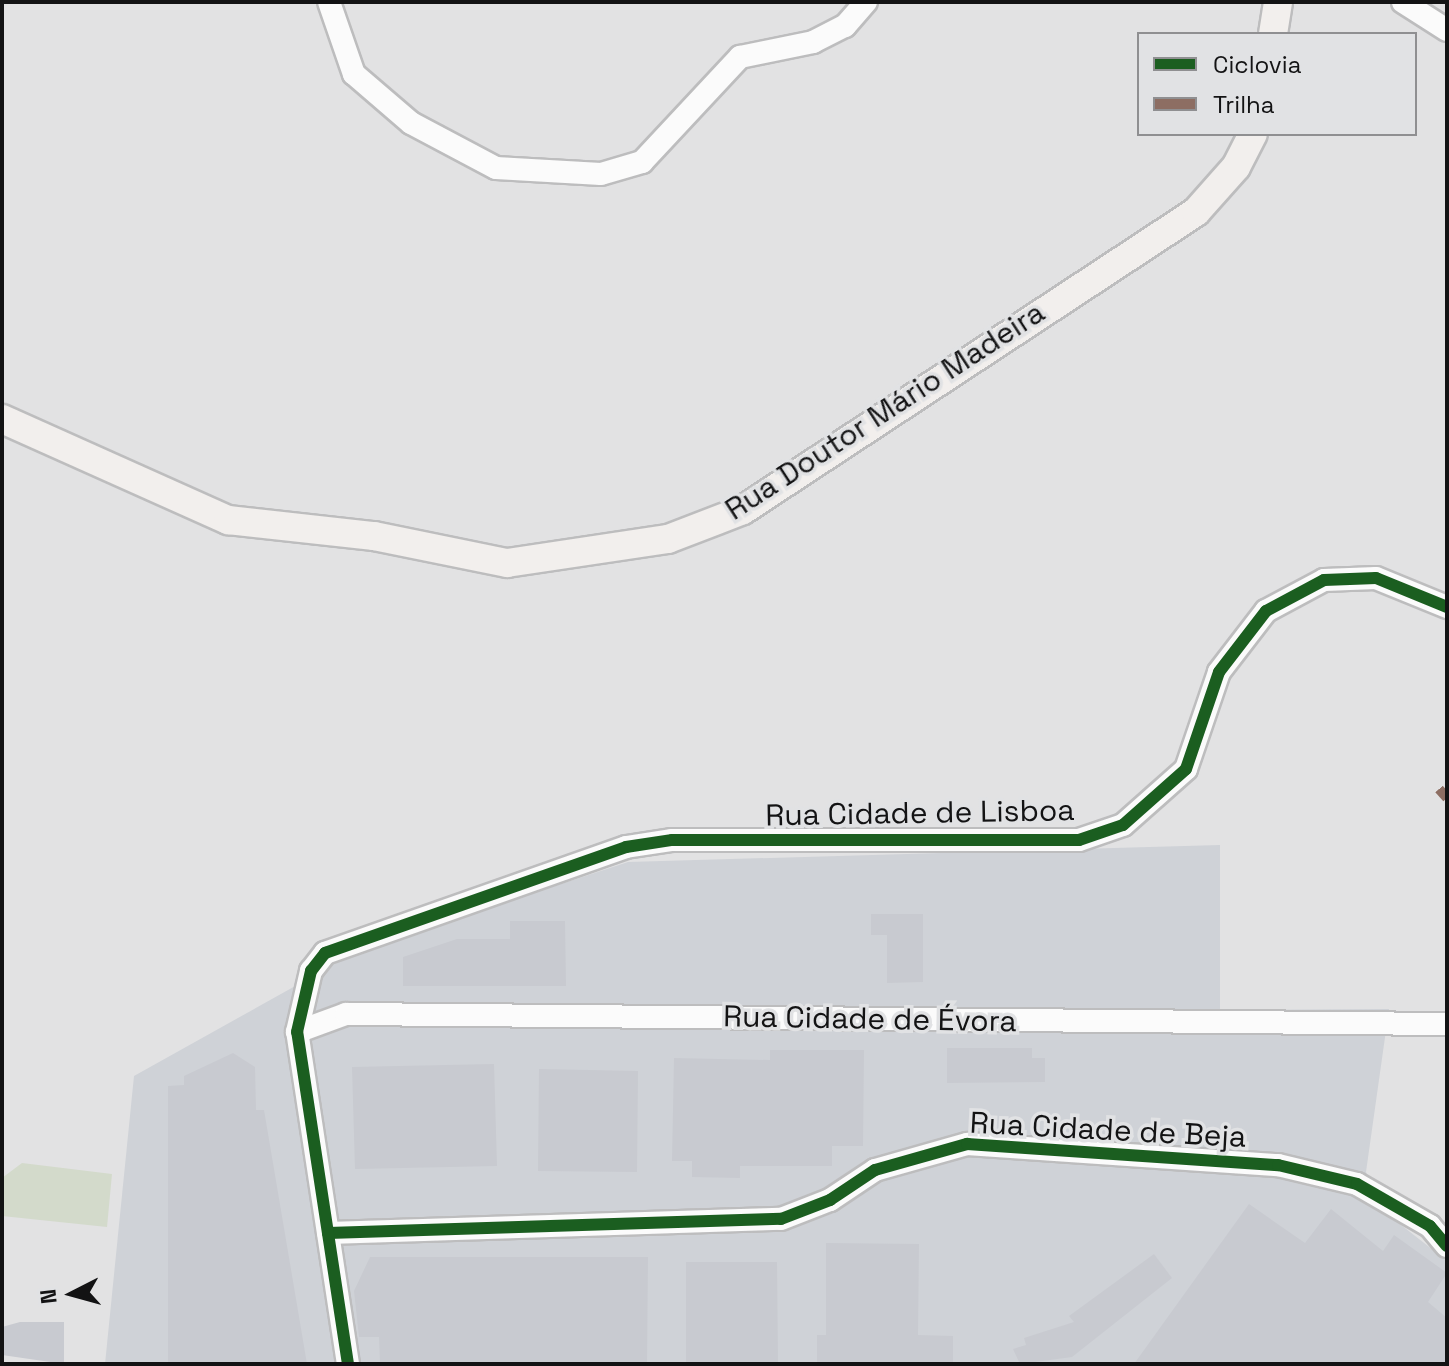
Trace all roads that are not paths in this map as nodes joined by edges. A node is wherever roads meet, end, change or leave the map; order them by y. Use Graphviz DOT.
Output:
graph roads {
  1 [pos="329,2"];
  2 [pos="866,2"];
  3 [pos="1278,2"];
  4 [pos="1403,2"];
  5 [pos="1447,30"];
  6 [pos="1273,32"];
  7 [pos="1252,136"];
  8 [pos="2,419"];
  9 [pos="1447,607"];
  10 [pos="1447,1024"];
  11 [pos="297,1032"];
  12 [pos="328,1233"];
  13 [pos="1447,1246"];
  14 [pos="348,1364"];
  1 -- 2 [label="street"];
  3 -- 6 [label="main road"];
  4 -- 5 [label="street"];
  7 -- 8 [label="main road, Rua Doutor Mário Madeira"];
  9 -- 11 [label="street, Rua Cidade de Lisboa"];
  10 -- 11 [label="street, Rua Cidade de Évora"];
  11 -- 12 [label="street"];
  12 -- 13 [label="street, Rua Cidade de Beja"];
  12 -- 14 [label="street"];
}
